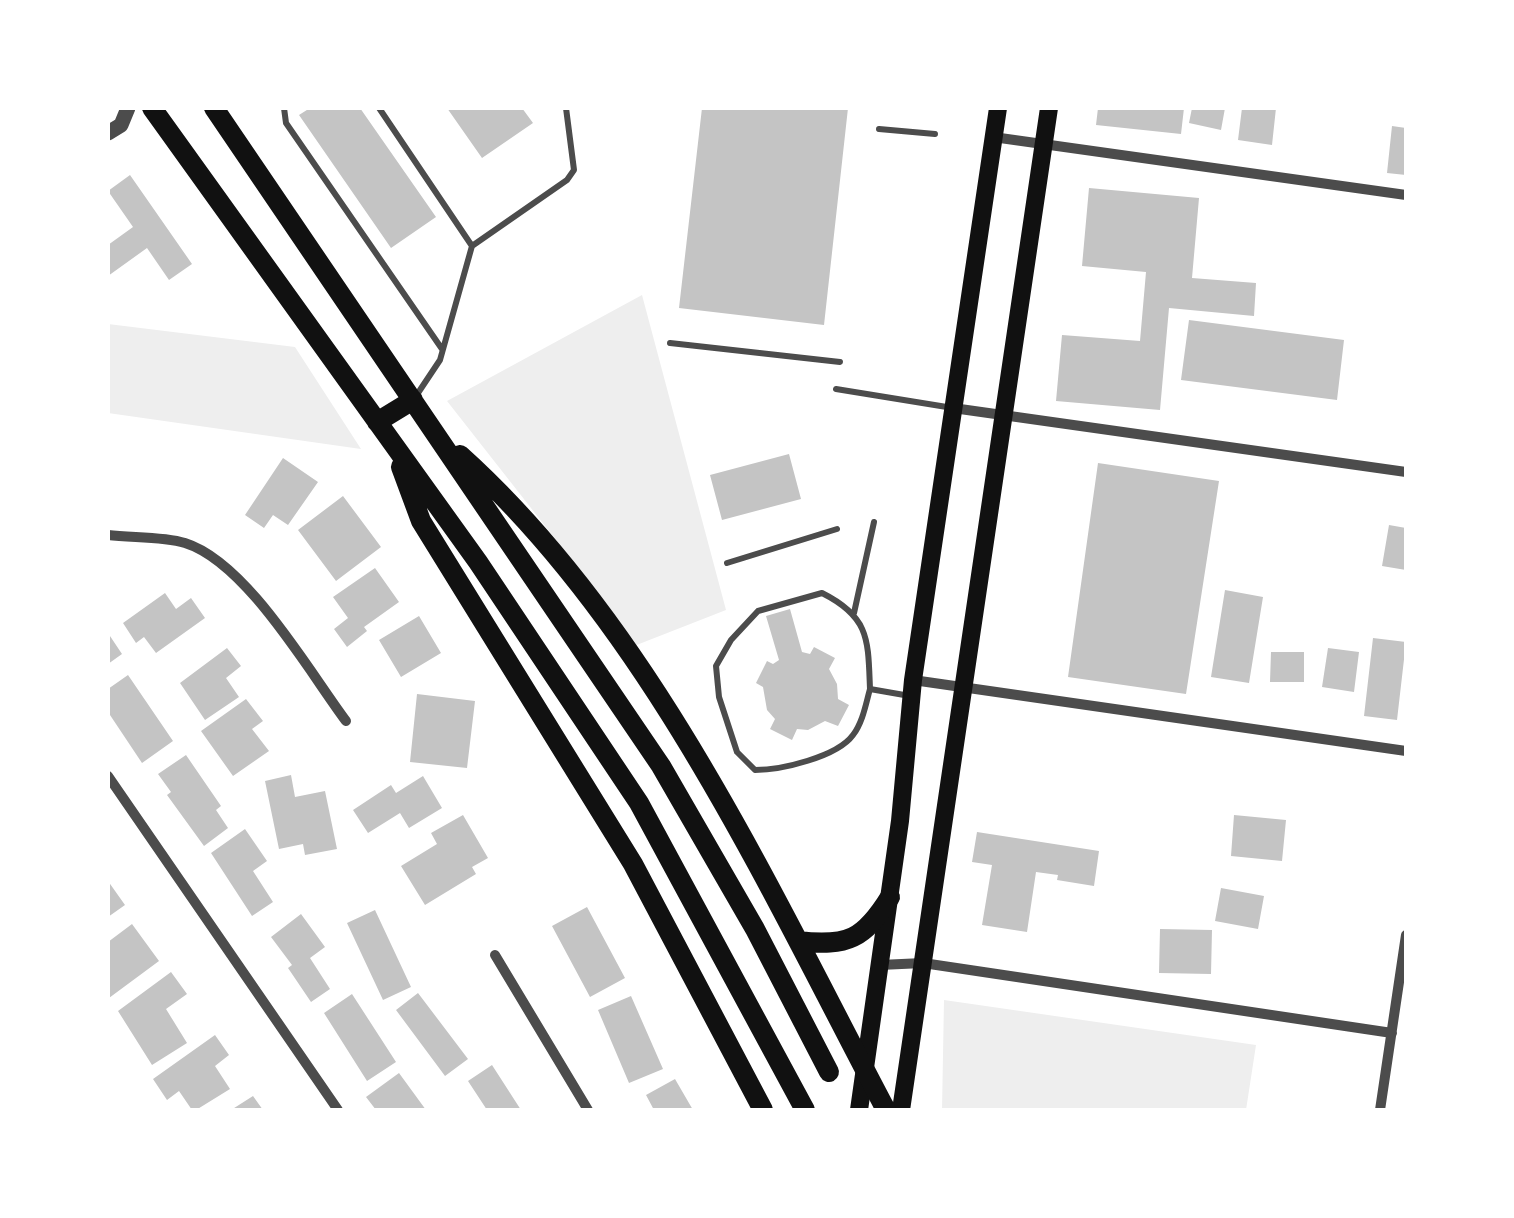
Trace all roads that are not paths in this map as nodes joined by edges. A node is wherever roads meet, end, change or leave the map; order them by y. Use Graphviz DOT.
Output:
graph roads {
  1 [pos="128,108"];
  2 [pos="152,108"];
  3 [pos="214,108"];
  4 [pos="284,108"];
  5 [pos="380,108"];
  6 [pos="566,108"];
  7 [pos="998,108"];
  8 [pos="1049,108"];
  9 [pos="878,129"];
  10 [pos="108,134"];
  11 [pos="936,134"];
  12 [pos="993,138"];
  13 [pos="1044,144"];
  14 [pos="1406,194"];
  15 [pos="472,246"];
  16 [pos="670,343"];
  17 [pos="443,350"];
  18 [pos="840,362"];
  19 [pos="836,389"];
  20 [pos="413,400"];
  21 [pos="953,408"];
  22 [pos="1005,416"];
  23 [pos="377,422"];
  24 [pos="436,433"];
  25 [pos="391,442"];
  26 [pos="1406,472"];
  27 [pos="874,522"];
  28 [pos="837,529"];
  29 [pos="108,535"];
  30 [pos="727,563"];
  31 [pos="853,615"];
  32 [pos="870,688"];
  33 [pos="912,688"];
  34 [pos="964,688"];
  35 [pos="346,721"];
  36 [pos="1406,750"];
  37 [pos="108,776"];
  38 [pos="890,897"];
  39 [pos="1406,935"];
  40 [pos="798,940"];
  41 [pos="494,955"];
  42 [pos="924,962"];
  43 [pos="880,965"];
  44 [pos="1392,1033"];
  45 [pos="1406,1035"];
  46 [pos="864,1070"];
  47 [pos="829,1072"];
  48 [pos="338,1110"];
  49 [pos="588,1110"];
  50 [pos="764,1110"];
  51 [pos="805,1110"];
  52 [pos="859,1110"];
  53 [pos="886,1110"];
  54 [pos="902,1110"];
  55 [pos="1380,1110"];
  1 -- 10 [label="street"];
  2 -- 23 [label="main road"];
  3 -- 20 [label="main road"];
  4 -- 17 [label="lane"];
  5 -- 15 [label="lane"];
  6 -- 15 [label="lane"];
  7 -- 12 [label="main road"];
  8 -- 13 [label="main road"];
  9 -- 11 [label="lane"];
  12 -- 13 [label="street"];
  12 -- 21 [label="main road"];
  13 -- 14 [label="street"];
  13 -- 22 [label="main road"];
  15 -- 17 [label="lane"];
  16 -- 18 [label="lane"];
  17 -- 20 [label="lane"];
  19 -- 21 [label="lane"];
  20 -- 23 [label="main road"];
  20 -- 24 [label="main road"];
  21 -- 22 [label="street"];
  21 -- 33 [label="main road"];
  22 -- 26 [label="street"];
  22 -- 34 [label="main road"];
  23 -- 25 [label="main road"];
  24 -- 40 [label="main road"];
  24 -- 47 [label="main road"];
  25 -- 50 [label="main road"];
  25 -- 51 [label="main road"];
  27 -- 31 [label="lane"];
  28 -- 30 [label="lane"];
  29 -- 35 [label="street"];
  31 -- 32 [label="lane"];
  31 -- 32 [label="lane"];
  32 -- 33 [label="lane"];
  33 -- 34 [label="street"];
  33 -- 38 [label="main road"];
  34 -- 36 [label="street"];
  34 -- 42 [label="main road"];
  37 -- 48 [label="street"];
  38 -- 40 [label="main road"];
  38 -- 43 [label="main road"];
  39 -- 44 [label="street"];
  40 -- 46 [label="main road"];
  41 -- 49 [label="street"];
  42 -- 43 [label="street"];
  42 -- 44 [label="street"];
  42 -- 54 [label="main road"];
  43 -- 46 [label="main road"];
  44 -- 45 [label="lane"];
  44 -- 55 [label="street"];
  46 -- 52 [label="main road"];
  46 -- 53 [label="main road"];
}
